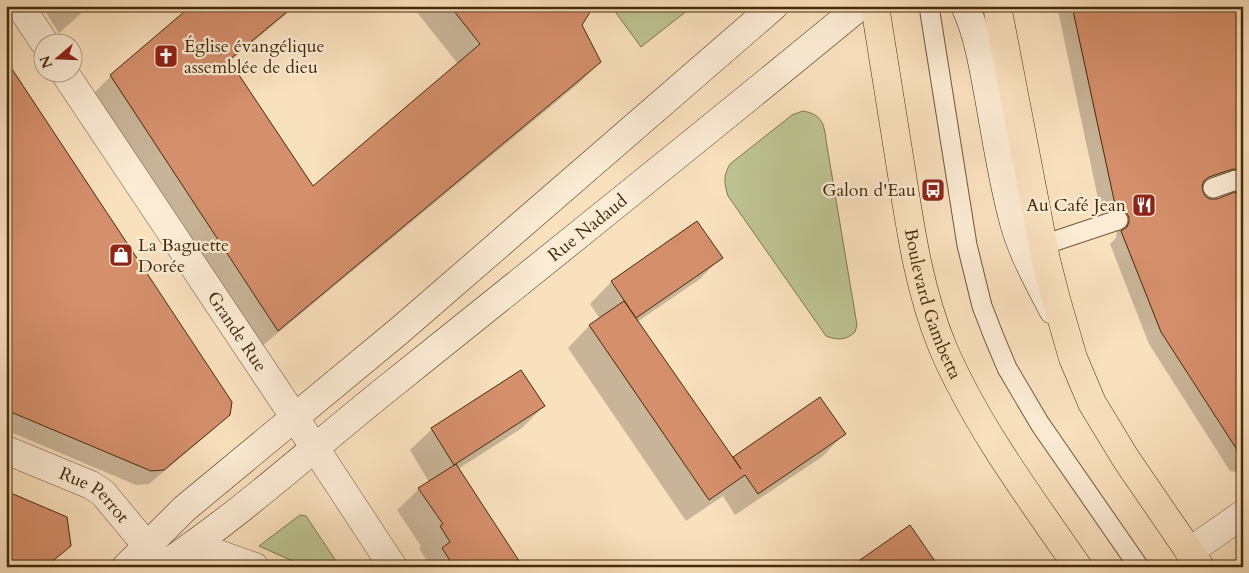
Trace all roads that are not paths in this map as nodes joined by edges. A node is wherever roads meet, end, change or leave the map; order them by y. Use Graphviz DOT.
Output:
graph roads {
  1 [pos="20,6"];
  2 [pos="774,6"];
  3 [pos="860,6"];
  4 [pos="875,6"];
  5 [pos="929,6"];
  6 [pos="965,6"];
  7 [pos="998,6"];
  8 [pos="37,32"];
  9 [pos="71,82"];
  10 [pos="1243,184"];
  11 [pos="1213,188"];
  12 [pos="1118,220"];
  13 [pos="1043,245"];
  14 [pos="1066,336"];
  15 [pos="295,418"];
  16 [pos="315,448"];
  17 [pos="6,450"];
  18 [pos="1243,514"];
  19 [pos="193,545"];
  20 [pos="157,559"];
  21 [pos="1194,559"];
  22 [pos="126,567"];
  23 [pos="255,567"];
  24 [pos="393,567"];
  25 [pos="1078,567"];
  26 [pos="1139,567"];
  1 -- 8 [label="main road"];
  2 -- 15 [label="main road"];
  3 -- 16 [label="main road, Rue Nadaud"];
  4 -- 25 [label="main road, Boulevard Gambetta"];
  5 -- 26 [label="lane"];
  6 -- 14 [label="main road"];
  7 -- 13 [label="main road"];
  9 -- 15 [label="main road, Grande Rue"];
  10 -- 11 [label="lane"];
  12 -- 13 [label="lane"];
  13 -- 14 [label="main road"];
  14 -- 21 [label="main road"];
  15 -- 16 [label="main road, Grande Rue"];
  15 -- 20 [label="main road"];
  16 -- 19 [label="main road, Rue Nadaud"];
  16 -- 24 [label="main road, Grande Rue"];
  17 -- 20 [label="main road, Rue Perrot"];
  18 -- 21 [label="main road"];
  19 -- 20 [label="main road, Rue Nadaud"];
  19 -- 23 [label="main road"];
  20 -- 22 [label="main road"];
}
